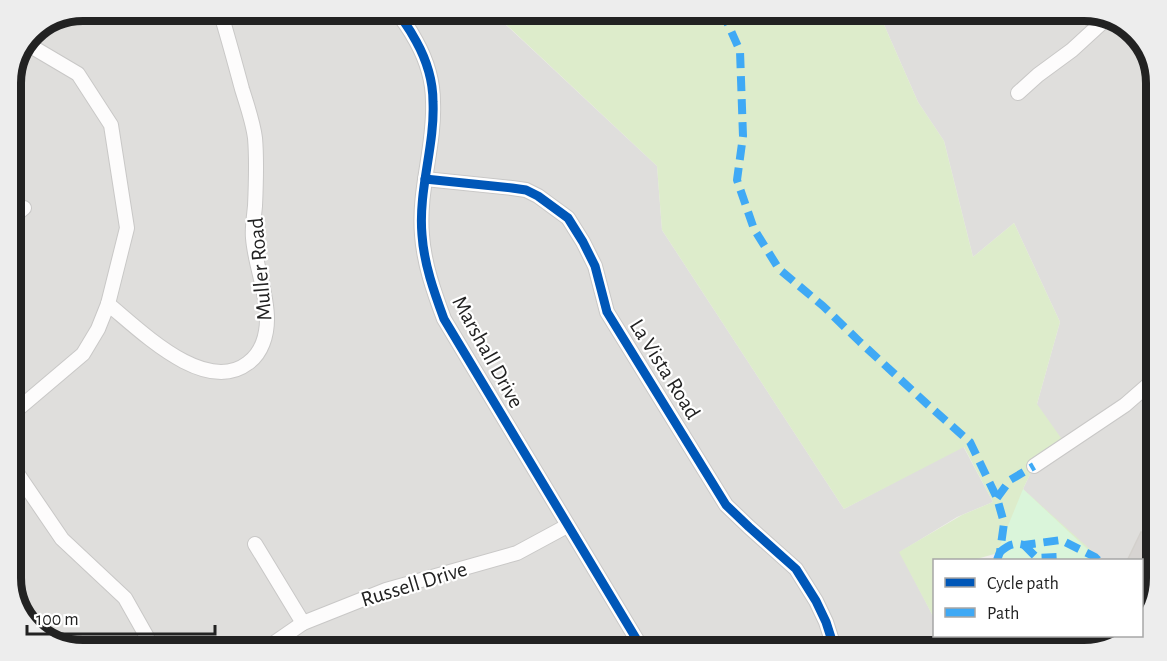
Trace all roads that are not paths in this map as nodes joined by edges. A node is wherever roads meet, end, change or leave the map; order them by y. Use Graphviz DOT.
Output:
graph roads {
  1 [pos="223,21"];
  2 [pos="403,21"];
  3 [pos="1101,23"];
  4 [pos="32,48"];
  5 [pos="1018,93"];
  6 [pos="425,179"];
  7 [pos="24,208"];
  8 [pos="21,211"];
  9 [pos="108,304"];
  10 [pos="1146,387"];
  11 [pos="21,407"];
  12 [pos="1034,466"];
  13 [pos="21,479"];
  14 [pos="567,526"];
  15 [pos="255,544"];
  16 [pos="303,623"];
  17 [pos="147,640"];
  18 [pos="279,640"];
  19 [pos="636,640"];
  20 [pos="832,640"];
  1 -- 9 [label="street, Muller Road"];
  2 -- 6 [label="street, Marshall Drive"];
  3 -- 5 [label="street"];
  4 -- 9 [label="street"];
  6 -- 14 [label="street, Marshall Drive"];
  6 -- 20 [label="street, La Vista Road"];
  7 -- 8 [label="street"];
  9 -- 11 [label="street"];
  10 -- 12 [label="street"];
  13 -- 17 [label="street"];
  14 -- 16 [label="street, Russell Drive"];
  14 -- 19 [label="street, Marshall Drive"];
  15 -- 16 [label="street"];
  16 -- 18 [label="street, Russell Drive"];
}
